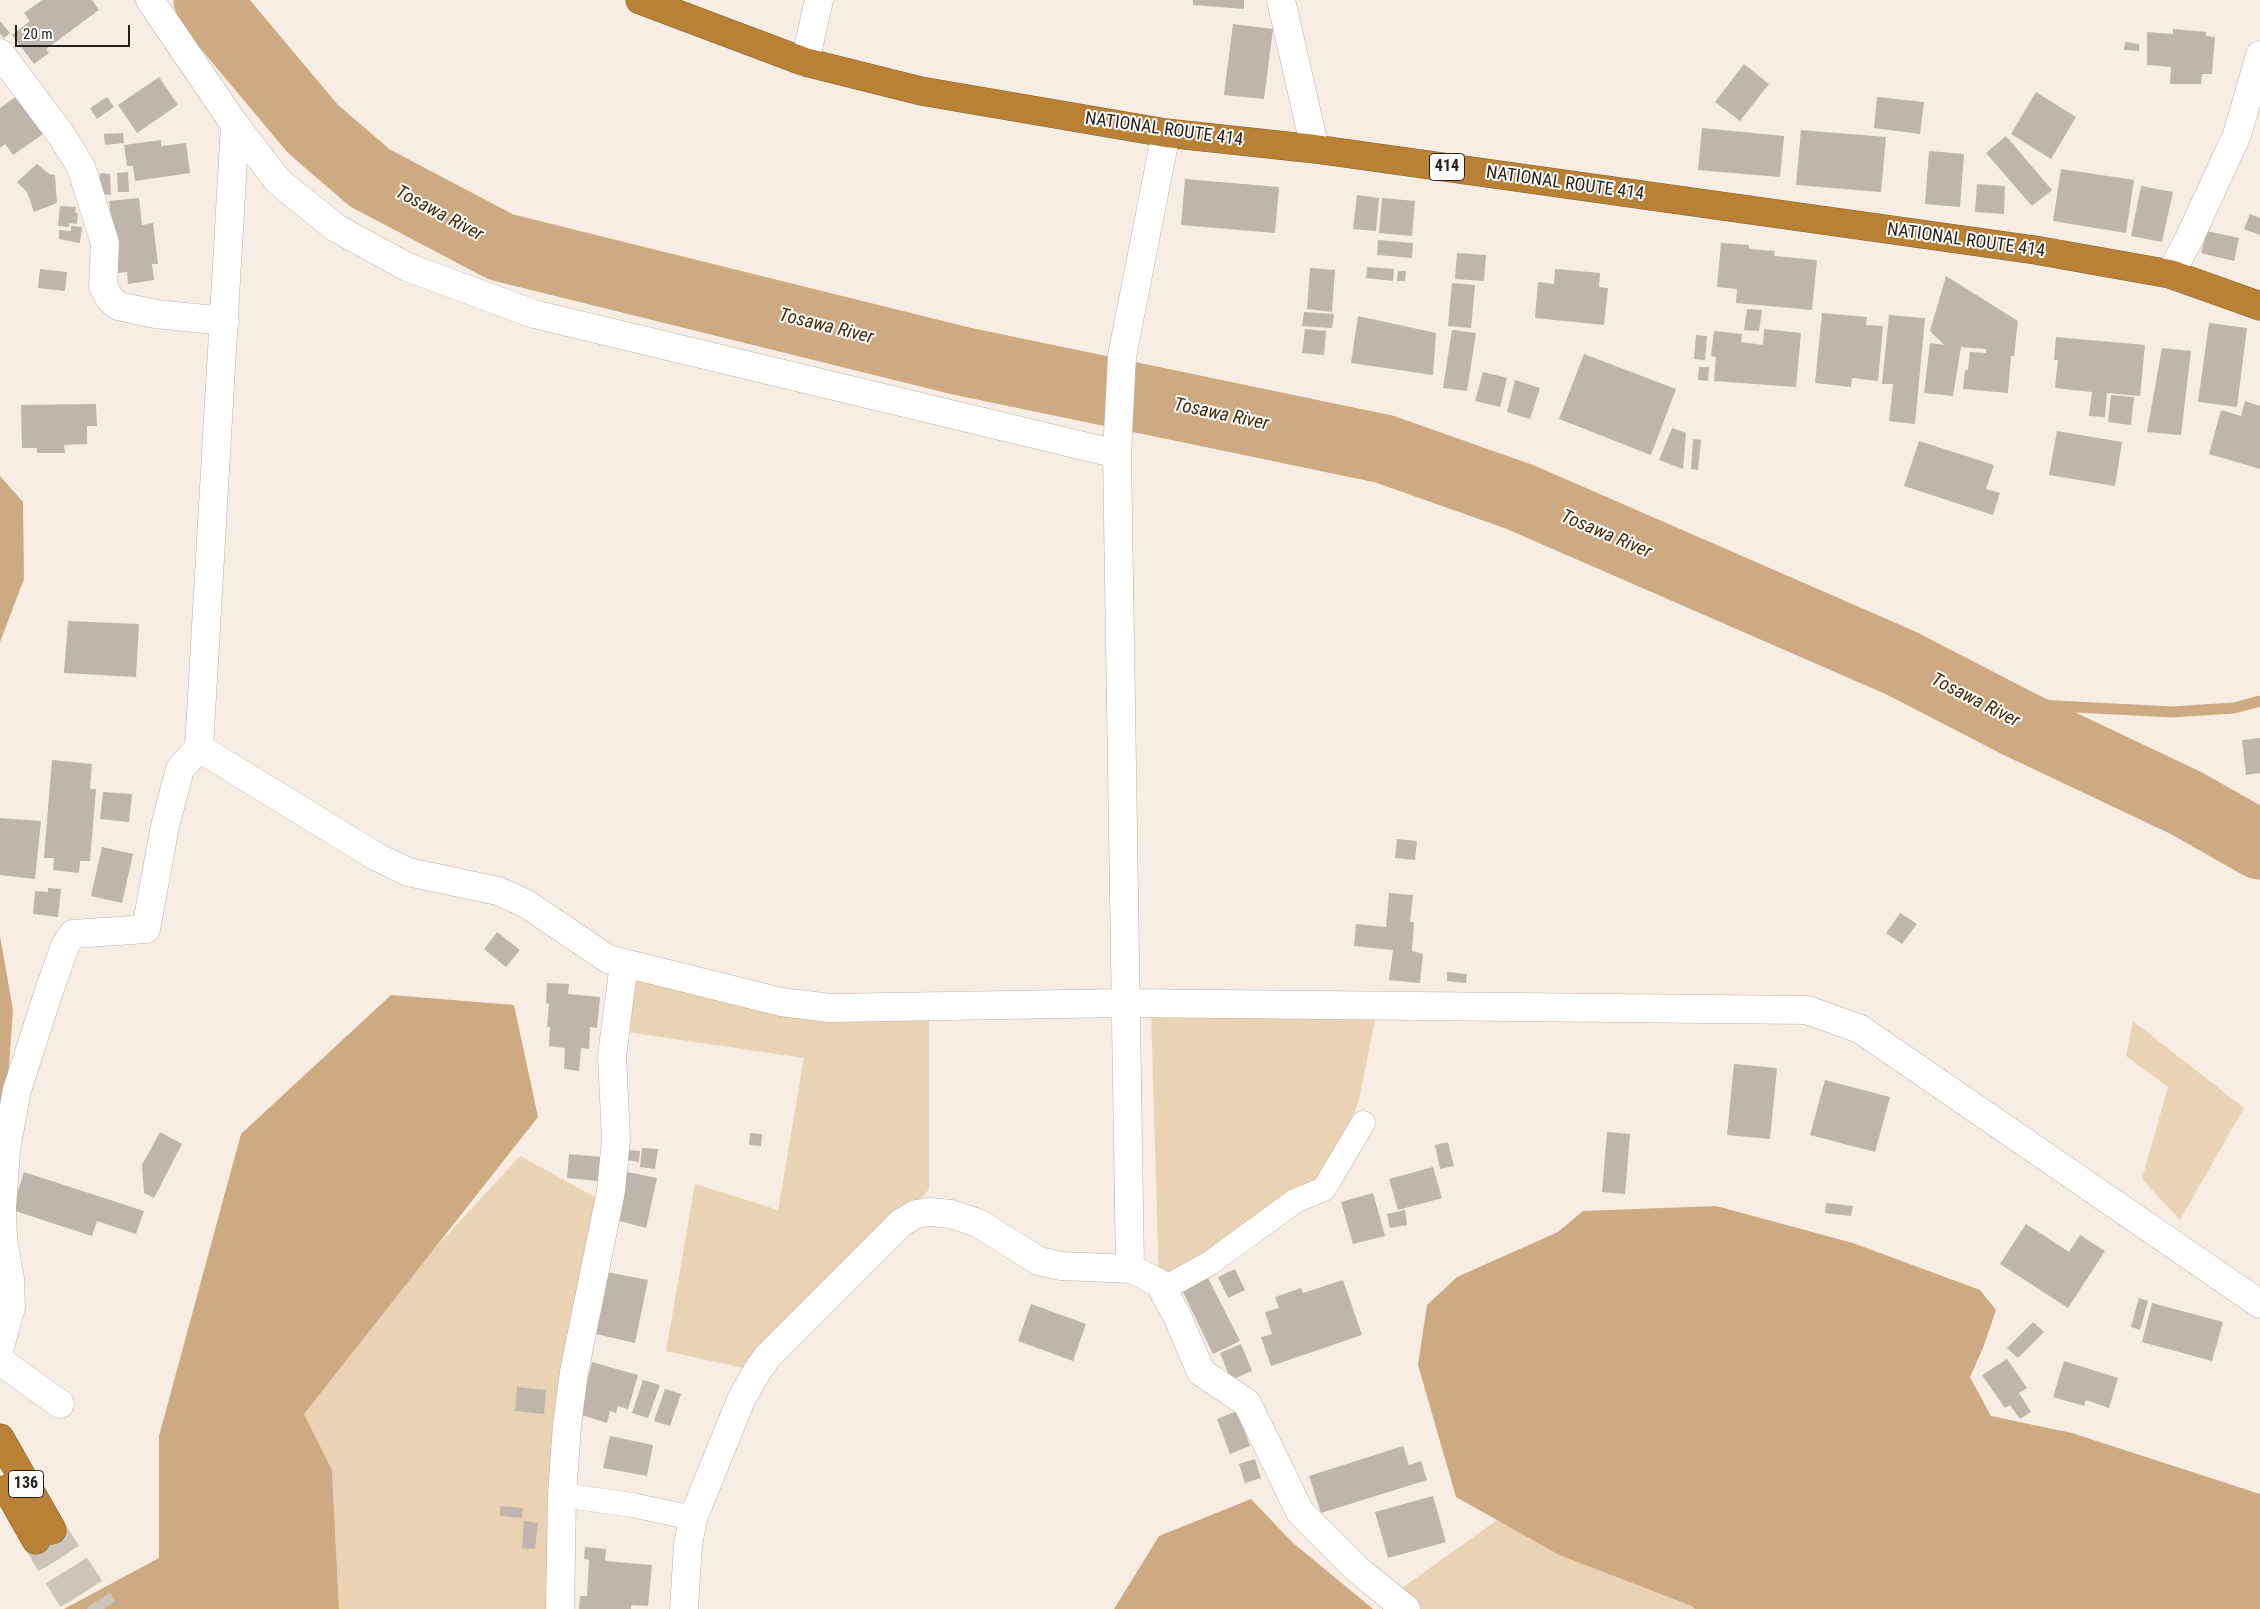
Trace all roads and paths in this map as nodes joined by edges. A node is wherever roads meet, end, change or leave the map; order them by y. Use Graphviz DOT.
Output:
graph roads {
  1 [pos="150,0"];
  2 [pos="640,0"];
  3 [pos="819,0"];
  4 [pos="1281,0"];
  5 [pos="0,53"];
  6 [pos="2260,55"];
  7 [pos="805,62"];
  8 [pos="235,125"];
  9 [pos="1166,133"];
  10 [pos="1315,149"];
  11 [pos="2170,274"];
  12 [pos="2260,306"];
  13 [pos="225,321"];
  14 [pos="1117,454"];
  15 [pos="199,748"];
  16 [pos="624,963"];
  17 [pos="1125,1003"];
  18 [pos="1363,1123"];
  19 [pos="1130,1268"];
  20 [pos="1163,1289"];
  21 [pos="2260,1304"];
  22 [pos="0,1348"];
  23 [pos="0,1361"];
  24 [pos="60,1404"];
  25 [pos="0,1438"];
  26 [pos="0,1476"];
  27 [pos="562,1494"];
  28 [pos="693,1518"];
  29 [pos="560,1609"];
  30 [pos="684,1609"];
  31 [pos="1406,1609"];
  1 -- 8 [label="street"];
  2 -- 7 [label="highway, NATIONAL ROUTE 414 / 414"];
  3 -- 7 [label="street"];
  4 -- 10 [label="street"];
  5 -- 13 [label="street"];
  6 -- 11 [label="street"];
  7 -- 9 [label="highway, NATIONAL ROUTE 414 / 414"];
  8 -- 13 [label="street"];
  8 -- 14 [label="street"];
  9 -- 10 [label="highway, NATIONAL ROUTE 414 / 414"];
  9 -- 14 [label="street"];
  10 -- 11 [label="highway, NATIONAL ROUTE 414 / 414"];
  11 -- 12 [label="highway, NATIONAL ROUTE 414 / 414"];
  13 -- 15 [label="street"];
  14 -- 17 [label="street"];
  15 -- 16 [label="street"];
  15 -- 22 [label="street"];
  16 -- 17 [label="street"];
  16 -- 27 [label="street"];
  17 -- 19 [label="street"];
  17 -- 21 [label="street"];
  18 -- 20 [label="lane"];
  19 -- 20 [label="street"];
  19 -- 28 [label="street"];
  20 -- 31 [label="street"];
  23 -- 24 [label="street"];
  25 -- 26 [label="highway, 136"];
  27 -- 28 [label="lane"];
  27 -- 29 [label="street"];
  28 -- 30 [label="street"];
}
